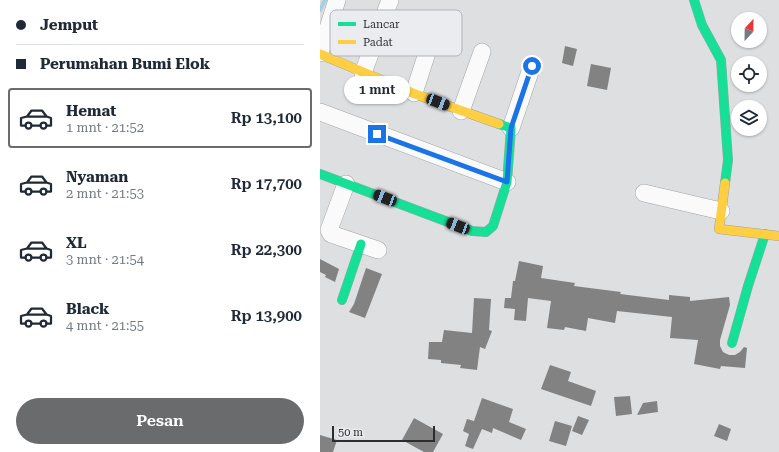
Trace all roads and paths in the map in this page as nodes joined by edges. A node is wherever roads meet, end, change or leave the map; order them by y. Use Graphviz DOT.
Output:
graph roads {
  1 [pos="337,0"];
  2 [pos="390,0"];
  3 [pos="694,0"];
  4 [pos="334,10"];
  5 [pos="386,10"];
  6 [pos="330,22"];
  7 [pos="482,52"];
  8 [pos="320,53"];
  9 [pos="369,56"];
  10 [pos="426,56"];
  11 [pos="532,66"];
  12 [pos="363,73"];
  13 [pos="414,93"];
  14 [pos="320,112"];
  15 [pos="461,112"];
  16 [pos="511,128"];
  17 [pos="320,174"];
  18 [pos="507,182"];
  19 [pos="346,184"];
  20 [pos="644,193"];
  21 [pos="721,211"];
  22 [pos="765,234"];
  23 [pos="779,236"];
  24 [pos="361,244"];
  25 [pos="378,250"];
  26 [pos="342,300"];
  27 [pos="732,343"];
  1 -- 4 [label="street"];
  2 -- 5 [label="street"];
  3 -- 21 [label="street"];
  6 -- 8 [label="street"];
  7 -- 15 [label="street"];
  8 -- 12 [label="street"];
  9 -- 12 [label="street"];
  10 -- 13 [label="street"];
  11 -- 16 [label="street"];
  12 -- 13 [label="street"];
  13 -- 15 [label="street"];
  14 -- 18 [label="street"];
  15 -- 16 [label="street"];
  16 -- 18 [label="street"];
  17 -- 19 [label="street"];
  18 -- 19 [label="street"];
  19 -- 24 [label="street"];
  20 -- 21 [label="street"];
  21 -- 22 [label="street"];
  22 -- 23 [label="street"];
  22 -- 27 [label="street"];
  24 -- 25 [label="street"];
  24 -- 26 [label="street"];
}
